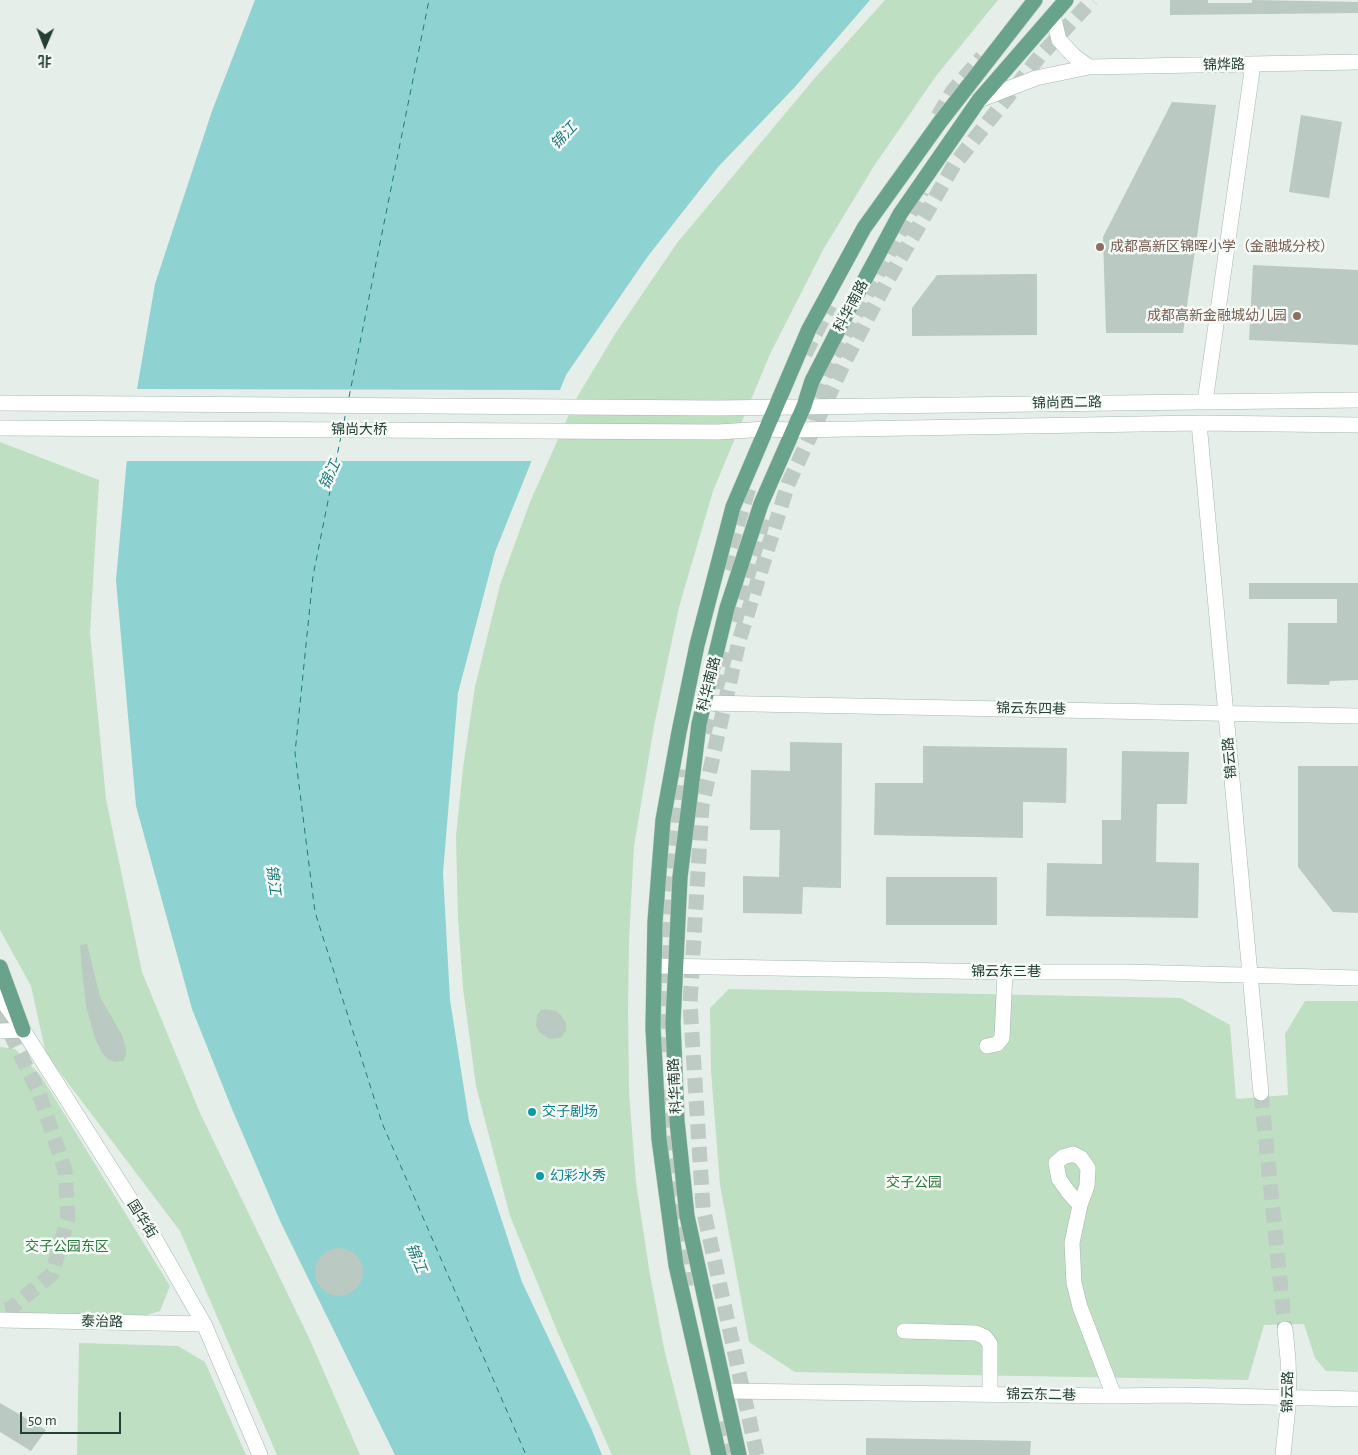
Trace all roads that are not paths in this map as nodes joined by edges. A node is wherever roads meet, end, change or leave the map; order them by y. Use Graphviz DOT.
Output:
graph roads {
  1 [pos="1035,0"];
  2 [pos="1066,0"];
  3 [pos="1053,15"];
  4 [pos="1358,62"];
  5 [pos="1253,64"];
  6 [pos="1089,67"];
  7 [pos="979,100"];
  8 [pos="1358,400"];
  9 [pos="1205,402"];
  10 [pos="0,403"];
  11 [pos="776,406"];
  12 [pos="804,406"];
  13 [pos="1199,423"];
  14 [pos="1358,425"];
  15 [pos="0,428"];
  16 [pos="766,429"];
  17 [pos="793,430"];
  18 [pos="704,703"];
  19 [pos="1226,713"];
  20 [pos="1358,716"];
  21 [pos="655,966"];
  22 [pos="0,967"];
  23 [pos="675,967"];
  24 [pos="1005,972"];
  25 [pos="1251,976"];
  26 [pos="1358,978"];
  27 [pos="0,997"];
  28 [pos="23,1030"];
  29 [pos="0,1031"];
  30 [pos="987,1046"];
  31 [pos="1261,1093"];
  32 [pos="1080,1205"];
  33 [pos="0,1320"];
  34 [pos="204,1324"];
  35 [pos="1285,1329"];
  36 [pos="904,1331"];
  37 [pos="724,1391"];
  38 [pos="990,1394"];
  39 [pos="1114,1396"];
  40 [pos="1289,1397"];
  41 [pos="1358,1399"];
  42 [pos="260,1455"];
  43 [pos="719,1455"];
  44 [pos="739,1455"];
  45 [pos="1283,1455"];
  1 -- 11 [label="main road, 科华南路"];
  2 -- 3 [label="main road, 科华南路"];
  3 -- 6 [label="street"];
  3 -- 7 [label="main road, 科华南路"];
  4 -- 5 [label="street, 锦烨路"];
  5 -- 6 [label="street, 锦烨路"];
  5 -- 9 [label="street"];
  6 -- 7 [label="street, 锦烨路"];
  7 -- 12 [label="main road, 科华南路"];
  8 -- 9 [label="street, 锦尚西二路"];
  9 -- 12 [label="street, 锦尚西二路"];
  10 -- 11 [label="street, 锦尚大桥"];
  11 -- 12 [label="street, 锦尚西二路"];
  11 -- 16 [label="main road, 科华南路"];
  12 -- 17 [label="main road, 科华南路"];
  13 -- 14 [label="street, 锦尚大桥"];
  13 -- 17 [label="street, 锦尚大桥"];
  13 -- 19 [label="street, 锦云路"];
  15 -- 16 [label="street, 锦尚大桥"];
  16 -- 17 [label="street, 锦尚大桥"];
  16 -- 21 [label="main road, 科华南路"];
  17 -- 18 [label="main road, 科华南路"];
  18 -- 19 [label="street, 锦云东四巷"];
  18 -- 23 [label="main road, 科华南路"];
  19 -- 20 [label="street, 锦云东四巷"];
  19 -- 25 [label="street, 锦云路"];
  21 -- 23 [label="street, 锦云东三巷"];
  21 -- 43 [label="main road, 科华南路"];
  22 -- 28 [label="main road"];
  23 -- 24 [label="street, 锦云东三巷"];
  23 -- 37 [label="main road, 科华南路"];
  24 -- 25 [label="street, 锦云东三巷"];
  24 -- 30 [label="street"];
  25 -- 26 [label="street, 锦云东三巷"];
  25 -- 31 [label="street, 锦云路"];
  27 -- 28 [label="street, 国华街"];
  28 -- 29 [label="street"];
  28 -- 34 [label="street, 国华街"];
  32 -- 39 [label="street"];
  33 -- 34 [label="street, 泰治路"];
  34 -- 42 [label="street, 国华街"];
  35 -- 40 [label="street, 锦云路"];
  36 -- 38 [label="street"];
  37 -- 38 [label="street, 锦云东二巷"];
  37 -- 44 [label="main road, 科华南路"];
  38 -- 39 [label="street, 锦云东二巷"];
  39 -- 40 [label="street, 锦云东二巷"];
  40 -- 41 [label="street, 锦云东二巷"];
  40 -- 45 [label="street, 锦云路"];
}
